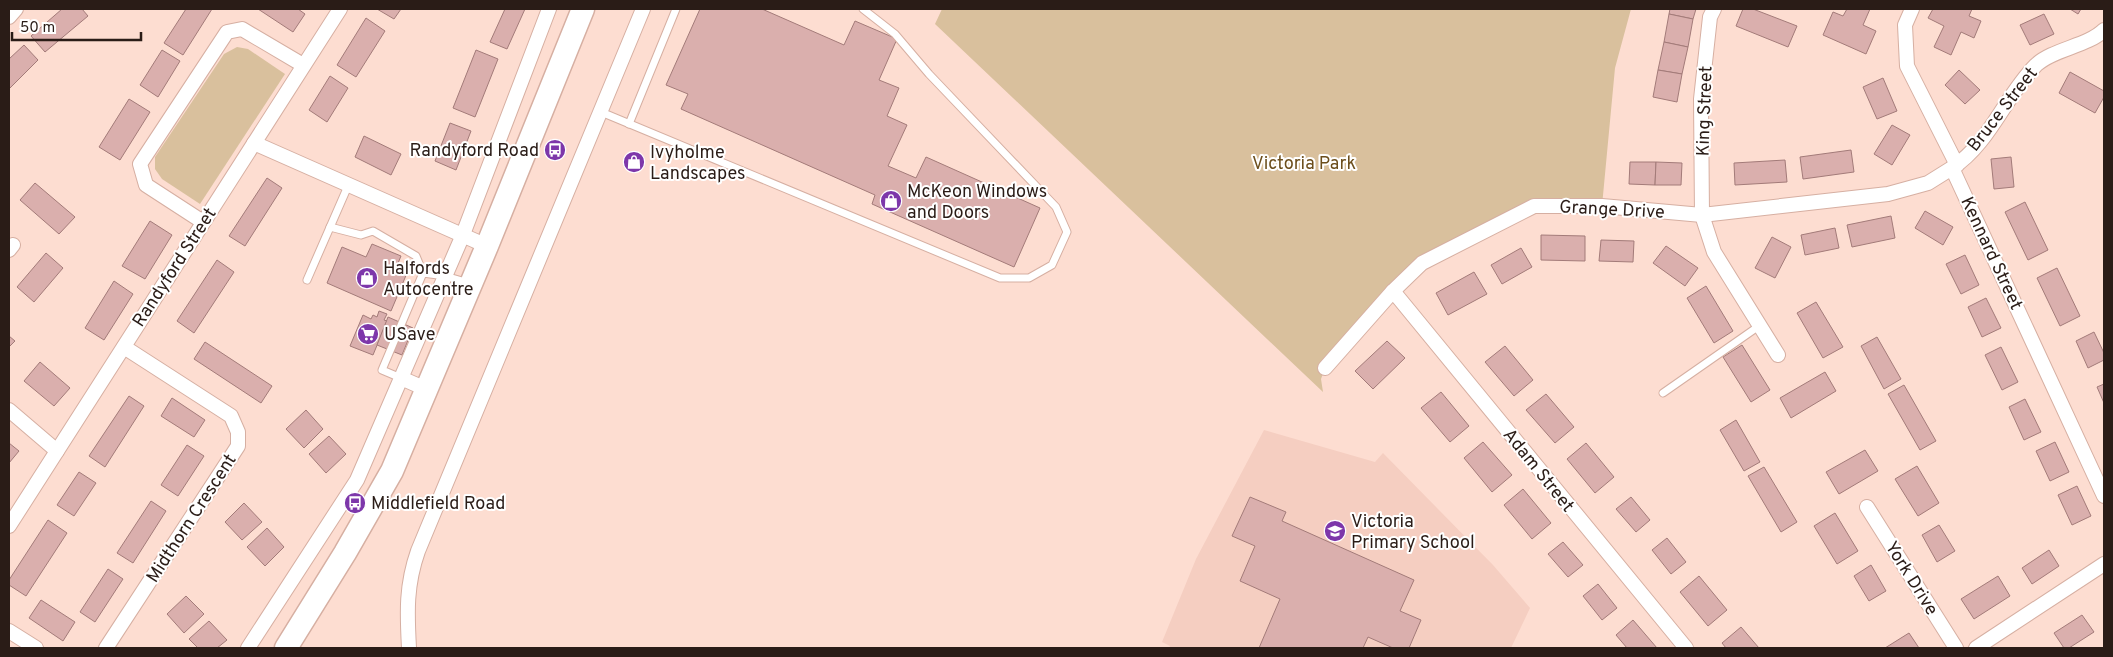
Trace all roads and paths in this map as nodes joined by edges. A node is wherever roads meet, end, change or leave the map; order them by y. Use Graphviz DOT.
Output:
graph roads {
  1 [pos="16,9"];
  2 [pos="340,9"];
  3 [pos="549,9"];
  4 [pos="583,9"];
  5 [pos="642,9"];
  6 [pos="676,9"];
  7 [pos="863,9"];
  8 [pos="1714,9"];
  9 [pos="1912,9"];
  10 [pos="9,16"];
  11 [pos="2104,32"];
  12 [pos="304,65"];
  13 [pos="601,112"];
  14 [pos="629,124"];
  15 [pos="254,143"];
  16 [pos="1954,167"];
  17 [pos="348,186"];
  18 [pos="1702,215"];
  19 [pos="203,222"];
  20 [pos="330,227"];
  21 [pos="462,237"];
  22 [pos="486,246"];
  23 [pos="423,273"];
  24 [pos="445,276"];
  25 [pos="308,280"];
  26 [pos="471,283"];
  27 [pos="1393,291"];
  28 [pos="1759,326"];
  29 [pos="124,346"];
  30 [pos="1778,355"];
  31 [pos="1325,368"];
  32 [pos="401,378"];
  33 [pos="426,389"];
  34 [pos="1663,393"];
  35 [pos="9,410"];
  36 [pos="57,451"];
  37 [pos="2104,496"];
  38 [pos="1867,507"];
  39 [pos="9,526"];
  40 [pos="2104,564"];
  41 [pos="9,631"];
  42 [pos="36,648"];
  43 [pos="106,648"];
  44 [pos="248,648"];
  45 [pos="286,648"];
  46 [pos="409,648"];
  47 [pos="1686,648"];
  48 [pos="1956,648"];
  49 [pos="1976,648"];
  1 -- 10 [label="street"];
  2 -- 12 [label="street, Randyford Street"];
  3 -- 21 [label="street"];
  4 -- 22 [label="main road"];
  5 -- 13 [label="street"];
  6 -- 14 [label="lane"];
  7 -- 14 [label="lane"];
  8 -- 18 [label="street, King Street"];
  9 -- 16 [label="street, Kennard Street"];
  11 -- 16 [label="street, Bruce Street"];
  12 -- 15 [label="street, Randyford Street"];
  12 -- 19 [label="street"];
  13 -- 14 [label="lane"];
  13 -- 46 [label="street"];
  15 -- 17 [label="street"];
  15 -- 19 [label="street, Randyford Street"];
  16 -- 18 [label="street, Grange Drive"];
  16 -- 37 [label="street, Kennard Street"];
  17 -- 20 [label="lane"];
  17 -- 21 [label="street"];
  18 -- 27 [label="street, Grange Drive"];
  18 -- 28 [label="street, King Street"];
  19 -- 29 [label="street, Randyford Street"];
  20 -- 23 [label="lane"];
  20 -- 25 [label="lane"];
  21 -- 22 [label="street"];
  21 -- 24 [label="street"];
  22 -- 26 [label="main road"];
  23 -- 24 [label="lane"];
  23 -- 32 [label="lane"];
  24 -- 26 [label="lane"];
  24 -- 32 [label="street"];
  26 -- 33 [label="main road"];
  27 -- 31 [label="street, Grange Drive"];
  27 -- 47 [label="street, Adam Street"];
  28 -- 30 [label="street, King Street"];
  28 -- 34 [label="lane"];
  29 -- 36 [label="street, Randyford Street"];
  29 -- 43 [label="street, Midthorn Crescent"];
  32 -- 33 [label="street"];
  32 -- 44 [label="street"];
  33 -- 45 [label="main road"];
  35 -- 36 [label="street"];
  36 -- 39 [label="street, Randyford Street"];
  38 -- 48 [label="street, York Drive"];
  40 -- 49 [label="street"];
  41 -- 42 [label="street"];
}
